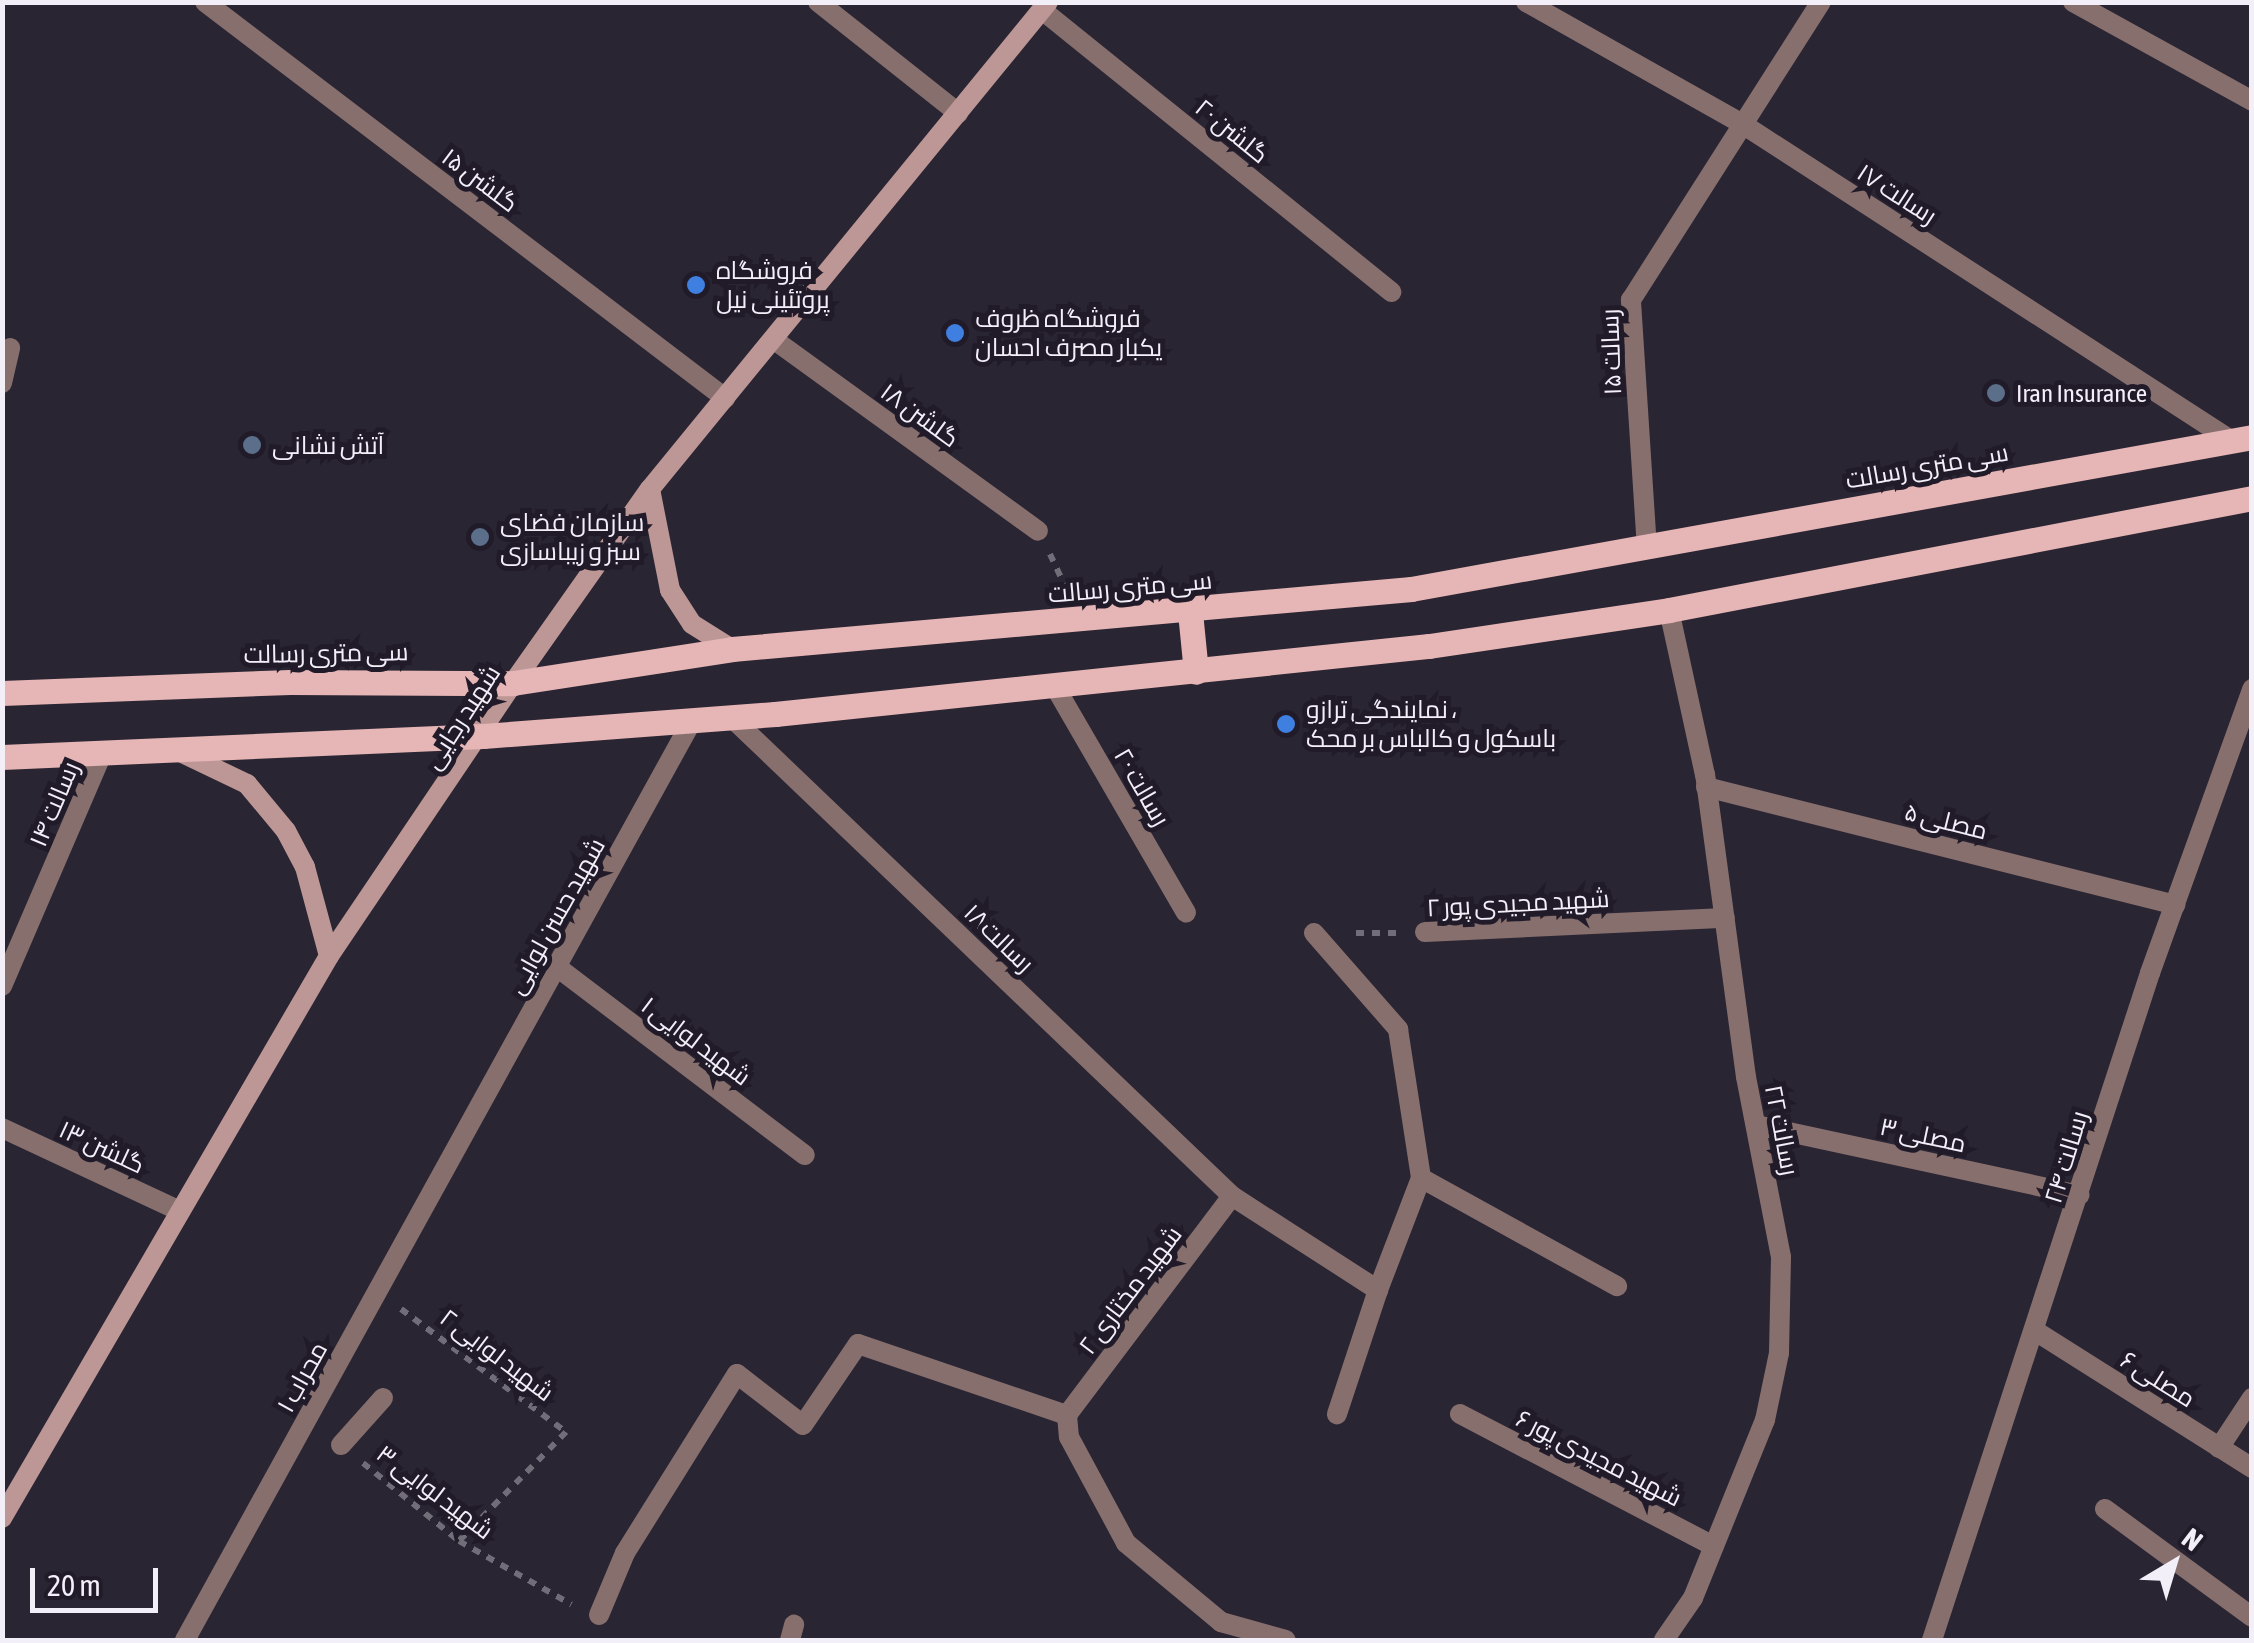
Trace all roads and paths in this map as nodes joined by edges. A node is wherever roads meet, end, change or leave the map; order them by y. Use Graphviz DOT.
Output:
graph roads {
  1 [pos="204,2"];
  2 [pos="818,2"];
  3 [pos="1526,2"];
  4 [pos="1822,2"];
  5 [pos="2073,2"];
  6 [pos="1045,6"];
  7 [pos="2252,100"];
  8 [pos="958,113"];
  9 [pos="1744,125"];
  10 [pos="1391,292"];
  11 [pos="773,339"];
  12 [pos="10,348"];
  13 [pos="2,383"];
  14 [pos="725,398"];
  15 [pos="2242,439"];
  16 [pos="650,489"];
  17 [pos="2252,498"];
  18 [pos="1038,530"];
  19 [pos="1647,549"];
  20 [pos="1669,610"];
  21 [pos="1190,612"];
  22 [pos="1083,621"];
  23 [pos="732,649"];
  24 [pos="1196,672"];
  25 [pos="513,683"];
  26 [pos="1054,685"];
  27 [pos="2252,689"];
  28 [pos="2,694"];
  29 [pos="730,716"];
  30 [pos="693,719"];
  31 [pos="483,736"];
  32 [pos="2244,736"];
  33 [pos="172,748"];
  34 [pos="103,752"];
  35 [pos="2,757"];
  36 [pos="1706,786"];
  37 [pos="2174,904"];
  38 [pos="1186,913"];
  39 [pos="1725,918"];
  40 [pos="1425,932"];
  41 [pos="1314,934"];
  42 [pos="329,956"];
  43 [pos="556,968"];
  44 [pos="2,986"];
  45 [pos="1756,1126"];
  46 [pos="2,1128"];
  47 [pos="462,1138"];
  48 [pos="806,1155"];
  49 [pos="1421,1178"];
  50 [pos="2080,1194"];
  51 [pos="1232,1196"];
  52 [pos="180,1210"];
  53 [pos="1617,1286"];
  54 [pos="1378,1290"];
  55 [pos="378,1292"];
  56 [pos="2037,1332"];
  57 [pos="383,1398"];
  58 [pos="2252,1398"];
  59 [pos="1337,1414"];
  60 [pos="1460,1414"];
  61 [pos="1067,1415"];
  62 [pos="341,1445"];
  63 [pos="2219,1448"];
  64 [pos="2252,1468"];
  65 [pos="2105,1509"];
  66 [pos="2,1518"];
  67 [pos="459,1541"];
  68 [pos="1714,1546"];
  69 [pos="598,1614"];
  70 [pos="2252,1617"];
  71 [pos="185,1640"];
  72 [pos="1284,1640"];
  73 [pos="1664,1640"];
  74 [pos="1932,1640"];
  1 -- 14 [label="street, گلشن ۱۵"];
  2 -- 8 [label="street"];
  3 -- 9 [label="street, ۱۷ رسالت"];
  4 -- 9 [label="street, ۱۵ رسالت"];
  5 -- 7 [label="street"];
  6 -- 8 [label="main road, شهید رجایی"];
  6 -- 10 [label="street, ۲۰ گلشن"];
  8 -- 11 [label="main road, شهید رجایی"];
  9 -- 15 [label="street, ۱۷ رسالت"];
  9 -- 19 [label="street, ۱۵ رسالت"];
  11 -- 14 [label="main road, شهید رجایی"];
  11 -- 18 [label="street, ۱۸ گلشن"];
  12 -- 13 [label="street"];
  14 -- 16 [label="main road, شهید رجایی"];
  15 -- 19 [label="main road, سی متری رسالت"];
  16 -- 23 [label="main road"];
  16 -- 25 [label="main road, شهید رجایی"];
  17 -- 20 [label="main road"];
  18 -- 22 [label="path"];
  19 -- 21 [label="main road, سی متری رسالت"];
  20 -- 24 [label="main road"];
  20 -- 36 [label="street, ۲۲ رسالت"];
  21 -- 22 [label="main road, سی متری رسالت"];
  21 -- 24 [label="main road"];
  22 -- 23 [label="main road, سی متری رسالت"];
  23 -- 25 [label="main road, سی متری رسالت"];
  24 -- 26 [label="main road"];
  25 -- 28 [label="main road, سی متری رسالت"];
  25 -- 31 [label="main road, شهید رجایی"];
  26 -- 29 [label="main road"];
  26 -- 38 [label="street, ۲۰ رسالت"];
  27 -- 32 [label="street, ۲۴ رسالت"];
  29 -- 30 [label="main road"];
  29 -- 51 [label="street, رسالت۱۸"];
  30 -- 31 [label="main road"];
  30 -- 43 [label="street, شهید حسن لوایی"];
  31 -- 33 [label="main road"];
  31 -- 42 [label="main road, شهید رجایی"];
  32 -- 37 [label="street, ۲۴ رسالت"];
  33 -- 34 [label="main road"];
  33 -- 42 [label="main road"];
  34 -- 35 [label="main road"];
  34 -- 44 [label="street, ۱۴ رسالت"];
  36 -- 37 [label="street, ۵ مصلی"];
  36 -- 39 [label="street, ۲۲ رسالت"];
  37 -- 50 [label="street, ۲۴ رسالت"];
  39 -- 40 [label="street, ۲ شهید مجیدی پور"];
  39 -- 45 [label="street, ۲۲ رسالت"];
  40 -- 41 [label="path, ۲ شهید مجیدی پور"];
  41 -- 49 [label="street"];
  42 -- 52 [label="main road, شهید رجایی"];
  43 -- 47 [label="street, شهید حسن لوایی"];
  43 -- 48 [label="street, ۱ شهید لوایی"];
  45 -- 50 [label="street, ۳ مصلی"];
  45 -- 68 [label="street, ۲۲ رسالت"];
  46 -- 52 [label="street, ۱۳ گلشن"];
  47 -- 55 [label="street, ۱ محراب"];
  49 -- 53 [label="street"];
  49 -- 54 [label="street"];
  50 -- 56 [label="street, ۲۴ رسالت"];
  51 -- 54 [label="street, رسالت۱۸"];
  51 -- 61 [label="street, ۲ شهید مختاری"];
  52 -- 66 [label="main road, شهید رجایی"];
  54 -- 59 [label="street"];
  55 -- 67 [label="path, ۲ شهید لوایی"];
  55 -- 71 [label="street, ۱ محراب"];
  56 -- 63 [label="street, ۶ مصلی"];
  56 -- 74 [label="street, ۲۴ رسالت"];
  57 -- 62 [label="street"];
  58 -- 63 [label="street"];
  60 -- 68 [label="street, ۶ شهید مجیدی پور"];
  61 -- 69 [label="street"];
  61 -- 72 [label="street"];
  62 -- 67 [label="path, ۳ شهید لوایی"];
  63 -- 64 [label="street, ۶ مصلی"];
  65 -- 70 [label="street"];
  67 -- 69 [label="path, ۳ شهید لوایی"];
  68 -- 73 [label="street, ۲۲ رسالت"];
}
